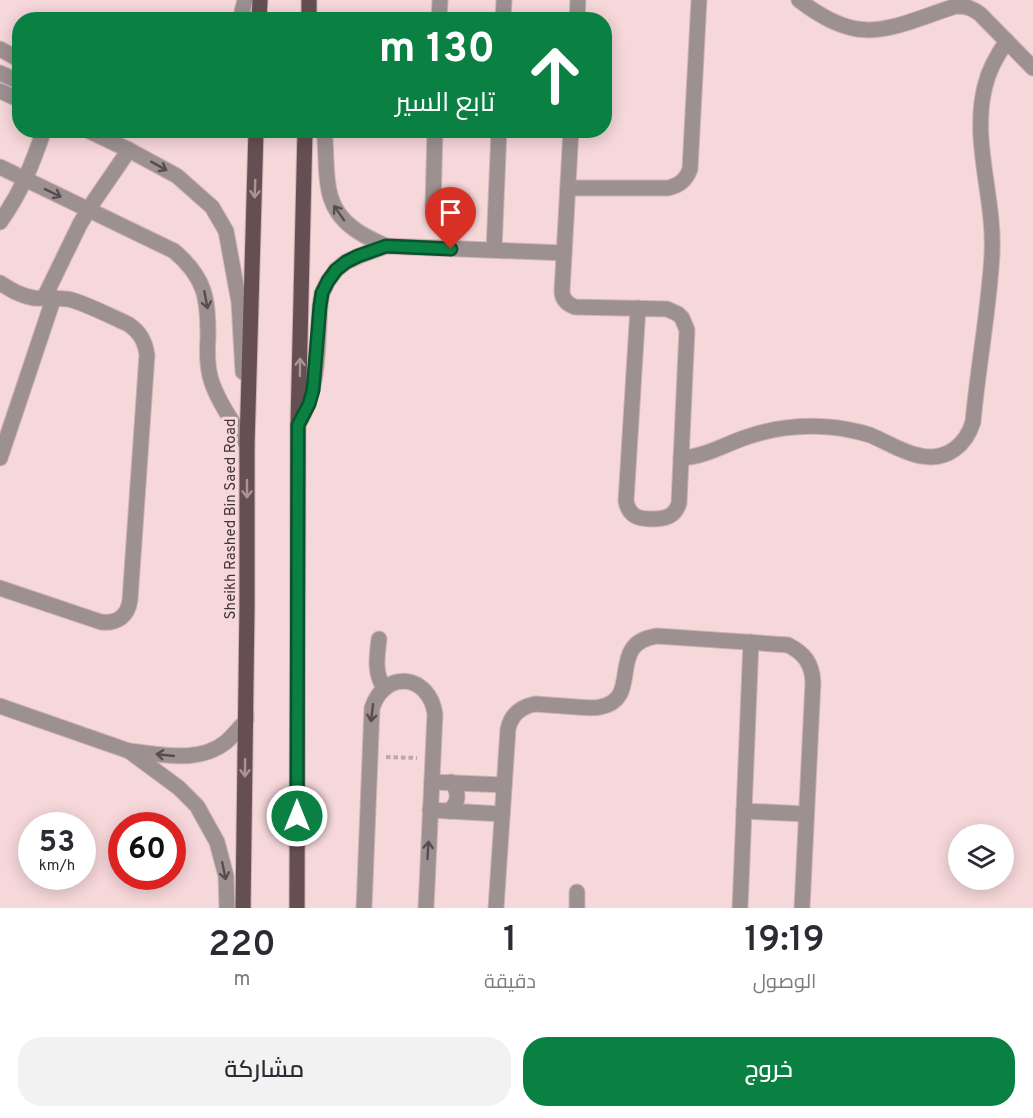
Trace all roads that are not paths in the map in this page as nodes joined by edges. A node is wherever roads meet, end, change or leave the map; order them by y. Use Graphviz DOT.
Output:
graph roads {
  1 [pos="699,0"];
  2 [pos="799,0"];
  3 [pos="1006,41"];
  4 [pos="1033,68"];
  5 [pos="41,138"];
  6 [pos="104,138"];
  7 [pos="256,138"];
  8 [pos="305,138"];
  9 [pos="325,138"];
  10 [pos="435,138"];
  11 [pos="499,138"];
  12 [pos="571,138"];
  13 [pos="129,150"];
  14 [pos="0,167"];
  15 [pos="26,180"];
  16 [pos="568,188"];
  17 [pos="433,206"];
  18 [pos="89,210"];
  19 [pos="0,222"];
  20 [pos="386,246"];
  21 [pos="494,250"];
  22 [pos="564,253"];
  23 [pos="0,283"];
  24 [pos="49,298"];
  25 [pos="638,308"];
  26 [pos="298,425"];
  27 [pos="248,446"];
  28 [pos="0,458"];
  29 [pos="681,458"];
  30 [pos="0,588"];
  31 [pos="248,608"];
  32 [pos="379,639"];
  33 [pos="751,642"];
  34 [pos="384,688"];
  35 [pos="0,706"];
  36 [pos="129,751"];
  37 [pos="432,782"];
  38 [pos="451,782"];
  39 [pos="504,785"];
  40 [pos="430,810"];
  41 [pos="448,811"];
  42 [pos="744,811"];
  43 [pos="502,814"];
  44 [pos="807,814"];
  45 [pos="227,908"];
  46 [pos="243,908"];
  47 [pos="297,908"];
  48 [pos="364,908"];
  49 [pos="426,908"];
  50 [pos="496,908"];
  51 [pos="740,908"];
  52 [pos="802,908"];
  1 -- 16 [label="street"];
  2 -- 3 [label="street"];
  3 -- 4 [label="street"];
  3 -- 29 [label="street"];
  5 -- 15 [label="street"];
  6 -- 13 [label="street"];
  7 -- 27 [label="main road, Sheikh Rashed Bin Saed Road, one-way"];
  26 -- 8 [label="main road, one-way"];
  20 -- 9 [label="street, one-way"];
  10 -- 17 [label="street"];
  11 -- 21 [label="street"];
  12 -- 16 [label="street"];
  13 -- 18 [label="street"];
  13 -- 27 [label="street, one-way"];
  14 -- 15 [label="street"];
  15 -- 18 [label="street, one-way"];
  15 -- 19 [label="street"];
  16 -- 22 [label="street"];
  18 -- 24 [label="street"];
  18 -- 27 [label="street, one-way"];
  20 -- 21 [label="street"];
  20 -- 26 [label="street"];
  21 -- 22 [label="street"];
  22 -- 25 [label="street"];
  23 -- 24 [label="street"];
  24 -- 28 [label="street"];
  24 -- 30 [label="street"];
  25 -- 29 [label="street"];
  25 -- 29 [label="street"];
  26 -- 47 [label="main road"];
  27 -- 31 [label="main road, Sheikh Rashed Bin Saed Road, one-way"];
  31 -- 36 [label="street, one-way"];
  31 -- 46 [label="main road, Sheikh Rashed Bin Saed Road, one-way"];
  32 -- 34 [label="street"];
  33 -- 39 [label="street"];
  33 -- 42 [label="street"];
  33 -- 44 [label="street"];
  34 -- 37 [label="street"];
  34 -- 48 [label="street, one-way"];
  35 -- 36 [label="street"];
  36 -- 45 [label="street, one-way"];
  37 -- 38 [label="street"];
  37 -- 40 [label="street"];
  38 -- 39 [label="street"];
  38 -- 41 [label="street"];
  39 -- 43 [label="street"];
  40 -- 41 [label="street"];
  49 -- 40 [label="street, one-way"];
  41 -- 43 [label="street"];
  42 -- 44 [label="street"];
  42 -- 51 [label="street"];
  43 -- 50 [label="street"];
  44 -- 52 [label="street"];
}
